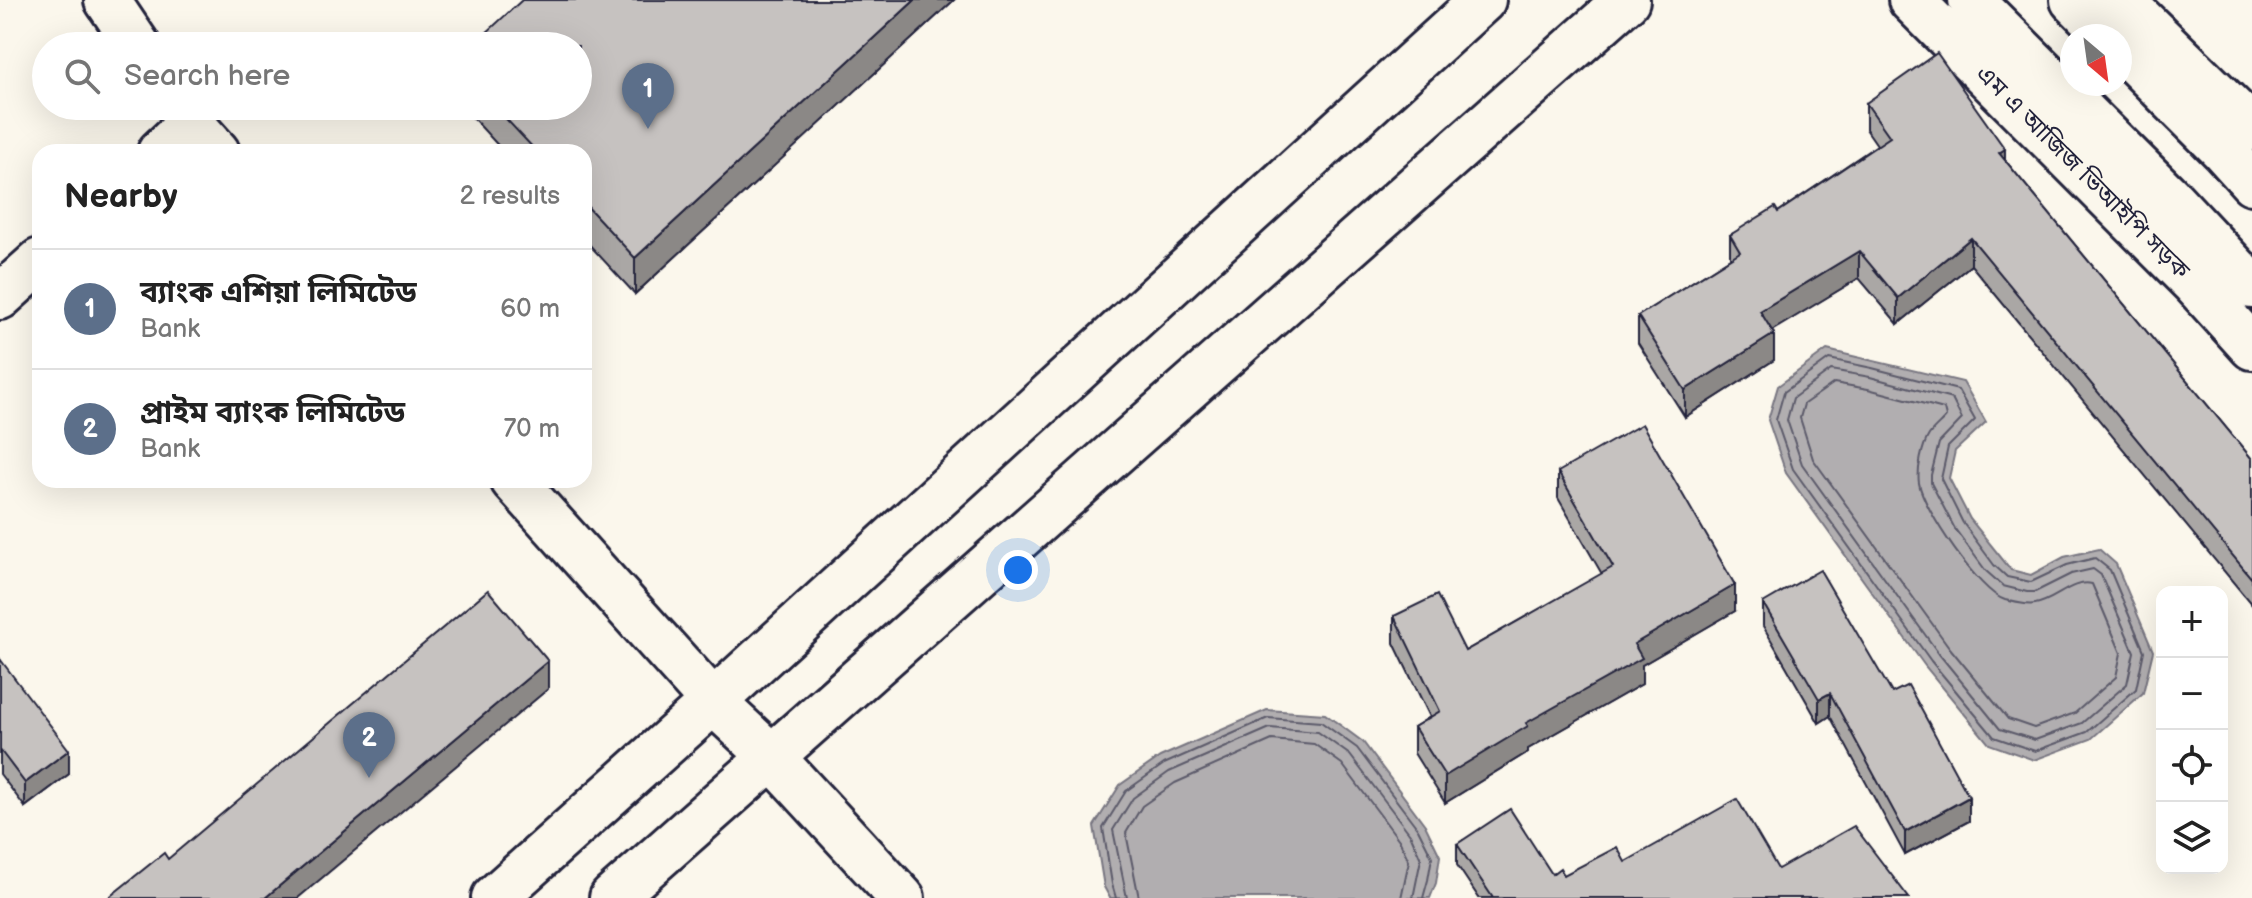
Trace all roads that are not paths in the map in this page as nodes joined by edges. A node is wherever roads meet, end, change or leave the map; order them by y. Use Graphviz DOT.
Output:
graph roads {
  1 [pos="107,0"];
  2 [pos="1483,0"];
  3 [pos="1627,0"];
  4 [pos="1971,0"];
  5 [pos="2073,0"];
  6 [pos="2121,0"];
  7 [pos="1910,3"];
  8 [pos="2097,24"];
  9 [pos="129,32"];
  10 [pos="2132,59"];
  11 [pos="2252,128"];
  12 [pos="2252,182"];
  13 [pos="32,268"];
  14 [pos="2252,286"];
  15 [pos="0,297"];
  16 [pos="2252,347"];
  17 [pos="520,488"];
  18 [pos="713,702"];
  19 [pos="771,756"];
  20 [pos="494,898"];
  21 [pos="612,898"];
  22 [pos="902,898"];
  1 -- 9 [label="main road"];
  2 -- 18 [label="main road"];
  3 -- 19 [label="main road"];
  4 -- 14 [label="main road"];
  5 -- 8 [label="main road"];
  6 -- 11 [label="main road"];
  7 -- 16 [label="main road, এম এ আজিজ ভিআইপি সড়ক"];
  10 -- 12 [label="main road"];
  13 -- 15 [label="main road"];
  17 -- 18 [label="main road"];
  18 -- 19 [label="main road"];
  18 -- 20 [label="main road"];
  19 -- 21 [label="main road"];
  19 -- 22 [label="main road"];
}
